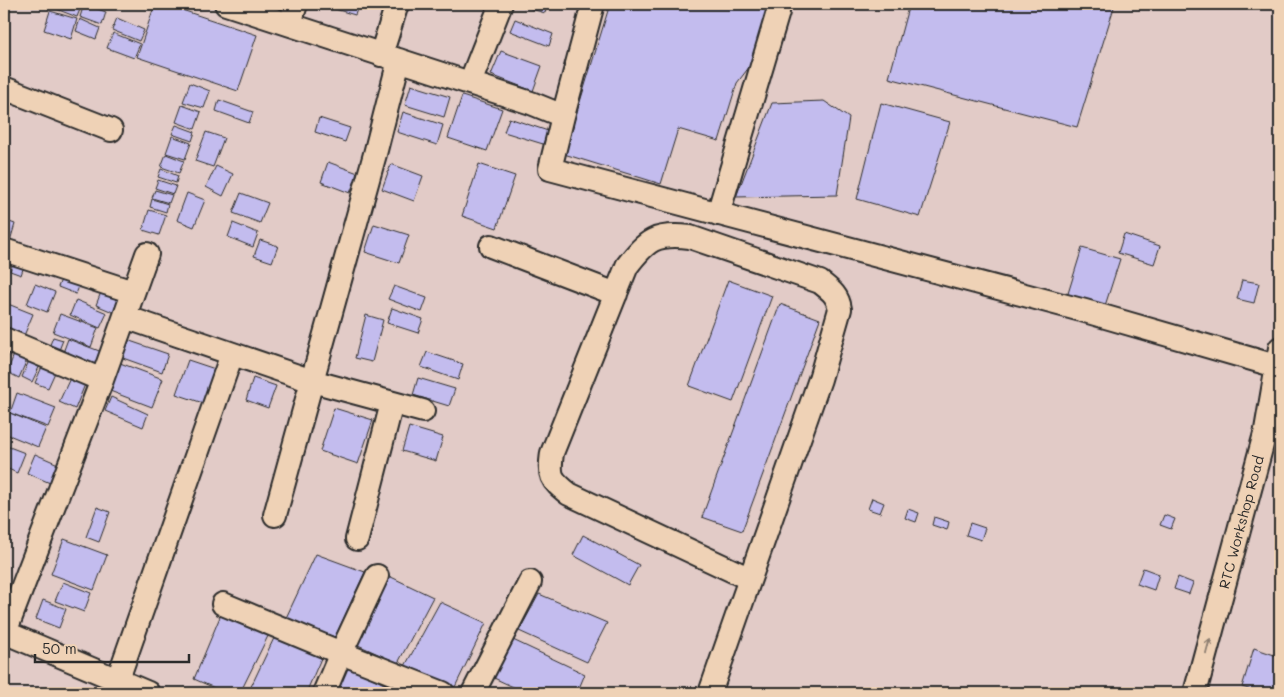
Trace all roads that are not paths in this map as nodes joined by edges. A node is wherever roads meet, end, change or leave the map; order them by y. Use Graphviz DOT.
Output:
graph roads {
  1 [pos="226,4"];
  2 [pos="397,4"];
  3 [pos="501,4"];
  4 [pos="593,4"];
  5 [pos="778,12"];
  6 [pos="293,14"];
  7 [pos="390,58"];
  8 [pos="470,83"];
  9 [pos="4,88"];
  10 [pos="563,116"];
  11 [pos="111,130"];
  12 [pos="718,214"];
  13 [pos="491,246"];
  14 [pos="4,250"];
  15 [pos="148,254"];
  16 [pos="133,292"];
  17 [pos="616,294"];
  18 [pos="124,317"];
  19 [pos="4,339"];
  20 [pos="232,354"];
  21 [pos="1278,357"];
  22 [pos="102,380"];
  23 [pos="312,381"];
  24 [pos="392,403"];
  25 [pos="423,412"];
  26 [pos="275,515"];
  27 [pos="357,539"];
  28 [pos="377,576"];
  29 [pos="750,579"];
  30 [pos="530,582"];
  31 [pos="223,604"];
  32 [pos="4,633"];
  33 [pos="341,653"];
  34 [pos="115,686"];
  35 [pos="148,693"];
  36 [pos="324,693"];
  37 [pos="443,693"];
  38 [pos="473,693"];
  39 [pos="710,693"];
  40 [pos="1195,693"];
  1 -- 6 [label="street"];
  2 -- 7 [label="street"];
  3 -- 8 [label="street"];
  4 -- 10 [label="street"];
  5 -- 12 [label="street"];
  6 -- 7 [label="street"];
  7 -- 8 [label="street"];
  7 -- 23 [label="street"];
  8 -- 10 [label="street"];
  9 -- 11 [label="street"];
  10 -- 12 [label="street"];
  12 -- 21 [label="street"];
  13 -- 17 [label="street"];
  14 -- 16 [label="street"];
  15 -- 16 [label="street"];
  16 -- 18 [label="street"];
  17 -- 29 [label="street"];
  17 -- 29 [label="street"];
  18 -- 20 [label="street"];
  18 -- 22 [label="street"];
  19 -- 22 [label="street"];
  20 -- 23 [label="street"];
  20 -- 34 [label="street"];
  40 -- 21 [label="street, RTC Workshop Road, one-way"];
  22 -- 32 [label="street"];
  23 -- 24 [label="street"];
  23 -- 26 [label="street"];
  24 -- 25 [label="street"];
  24 -- 27 [label="street"];
  28 -- 33 [label="street"];
  29 -- 39 [label="street"];
  30 -- 38 [label="street"];
  31 -- 33 [label="street"];
  32 -- 34 [label="street"];
  33 -- 36 [label="street"];
  33 -- 37 [label="street"];
  34 -- 35 [label="street"];
}
